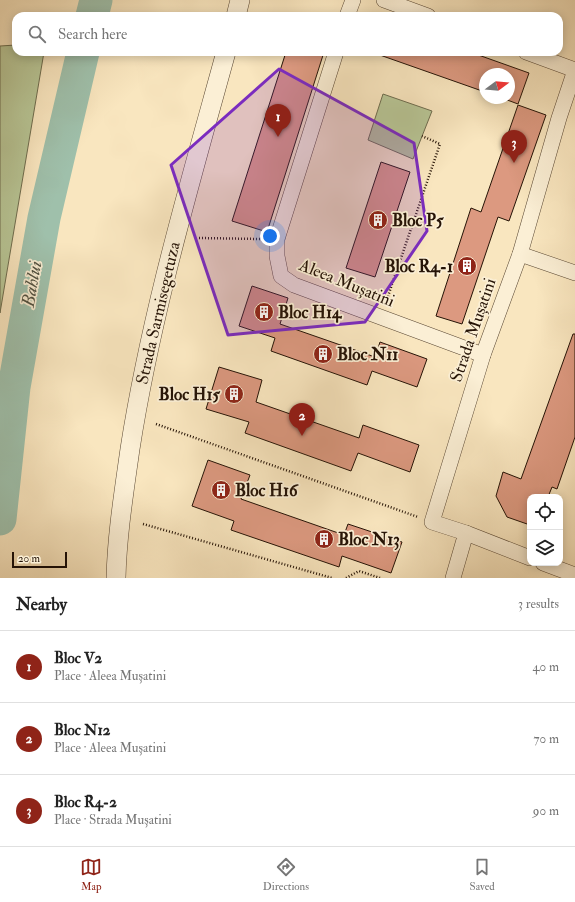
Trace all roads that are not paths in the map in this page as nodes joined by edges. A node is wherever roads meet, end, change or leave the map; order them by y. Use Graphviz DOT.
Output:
graph roads {
  1 [pos="240,0"];
  2 [pos="352,0"];
  3 [pos="384,0"];
  4 [pos="237,12"];
  5 [pos="348,12"];
  6 [pos="417,12"];
  7 [pos="225,56"];
  8 [pos="335,56"];
  9 [pos="537,56"];
  10 [pos="575,70"];
  11 [pos="520,254"];
  12 [pos="575,273"];
  13 [pos="483,355"];
  14 [pos="466,533"];
  15 [pos="527,557"];
  16 [pos="551,566"];
  17 [pos="575,575"];
  18 [pos="116,578"];
  19 [pos="453,578"];
  1 -- 4 [label="street"];
  2 -- 5 [label="street"];
  3 -- 6 [label="street"];
  7 -- 18 [label="street, Strada Sarmisegetuza"];
  8 -- 13 [label="street, Aleea Mușatini"];
  9 -- 10 [label="street"];
  10 -- 11 [label="street, Strada Mușatini"];
  11 -- 12 [label="street"];
  11 -- 13 [label="street, Strada Mușatini"];
  13 -- 14 [label="street, Strada Mușatini"];
  14 -- 15 [label="street"];
  14 -- 19 [label="street"];
  16 -- 17 [label="street"];
}
